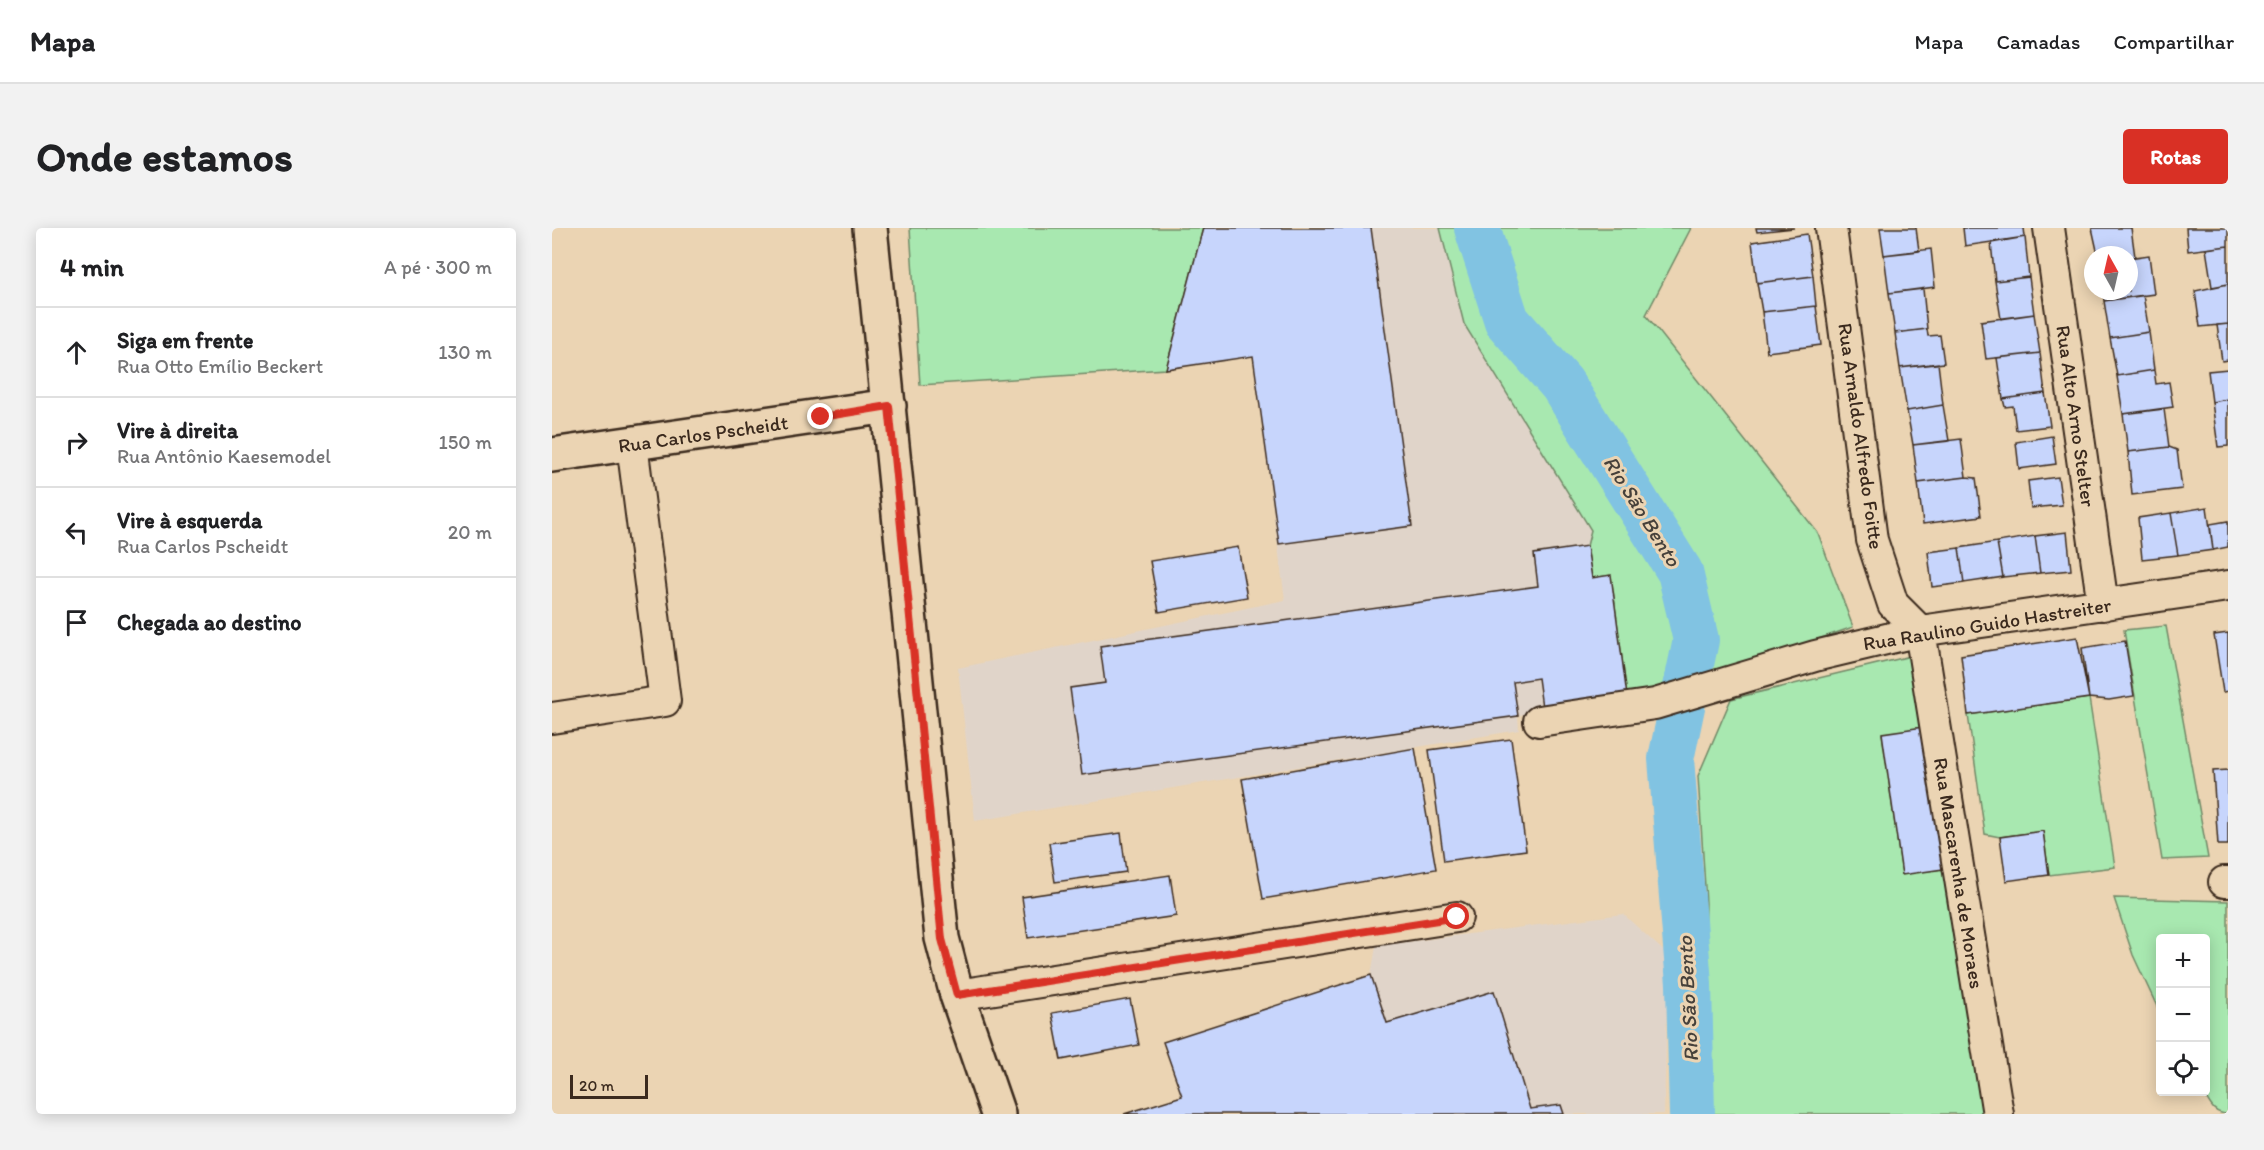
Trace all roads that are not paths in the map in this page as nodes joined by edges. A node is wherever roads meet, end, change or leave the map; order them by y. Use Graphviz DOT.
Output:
graph roads {
  1 [pos="870,228"];
  2 [pos="1832,228"];
  3 [pos="2049,228"];
  4 [pos="889,406"];
  5 [pos="632,444"];
  6 [pos="552,455"];
  7 [pos="2228,586"];
  8 [pos="2103,605"];
  9 [pos="1920,631"];
  10 [pos="552,718"];
  11 [pos="1539,721"];
  12 [pos="1457,917"];
  13 [pos="957,995"];
  14 [pos="998,1114"];
  15 [pos="1998,1114"];
  1 -- 4 [label="main road"];
  2 -- 9 [label="street, Rua Arnaldo Alfredo Foitte"];
  3 -- 8 [label="street, Rua Alto Arno Stelter"];
  4 -- 5 [label="main road, Rua Carlos Pscheidt"];
  4 -- 13 [label="main road"];
  5 -- 6 [label="main road, Rua Carlos Pscheidt"];
  5 -- 10 [label="street"];
  7 -- 8 [label="street, Rua Raulino Guido Hastreiter"];
  8 -- 9 [label="street, Rua Raulino Guido Hastreiter"];
  9 -- 11 [label="street, Rua Raulino Guido Hastreiter"];
  9 -- 15 [label="street, Rua Mascarenha de Moraes"];
  12 -- 13 [label="street"];
  13 -- 14 [label="main road"];
}
